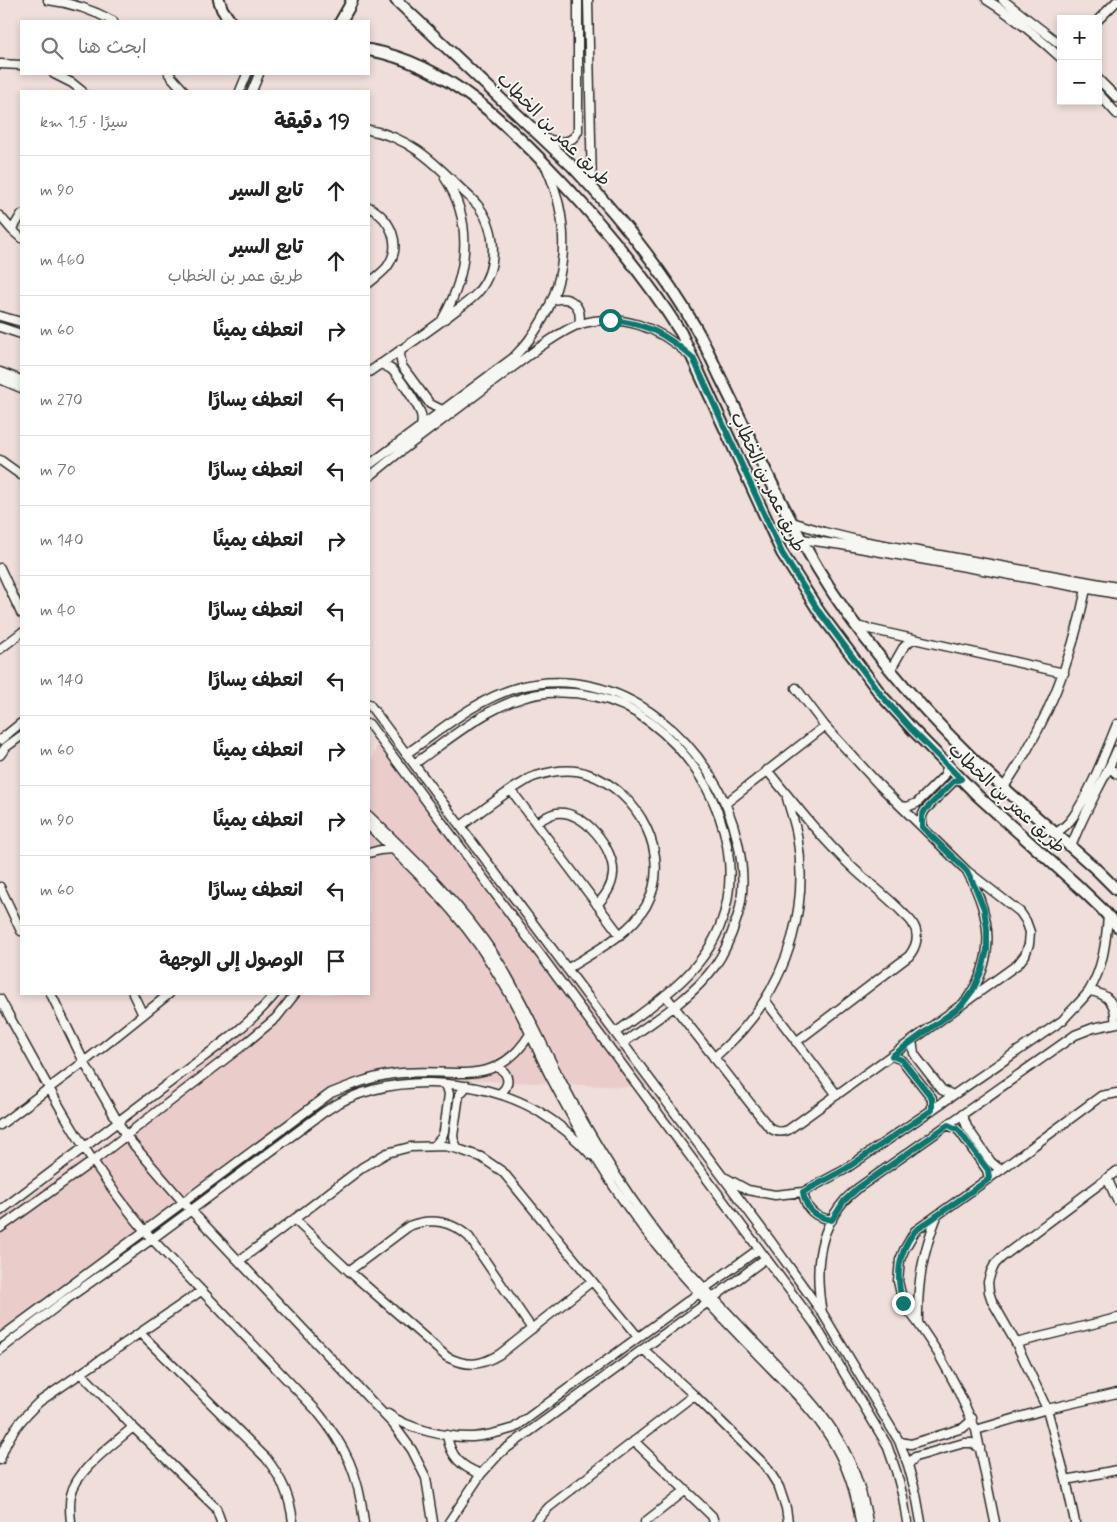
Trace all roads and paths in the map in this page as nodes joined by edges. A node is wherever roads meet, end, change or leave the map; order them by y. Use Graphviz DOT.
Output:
graph roads {
  1 [pos="48,0"];
  2 [pos="218,0"];
  3 [pos="352,0"];
  4 [pos="396,0"];
  5 [pos="578,0"];
  6 [pos="588,0"];
  7 [pos="987,0"];
  8 [pos="1003,0"];
  9 [pos="1117,1"];
  10 [pos="1102,16"];
  11 [pos="112,20"];
  12 [pos="229,20"];
  13 [pos="342,20"];
  14 [pos="1057,42"];
  15 [pos="370,50"];
  16 [pos="1057,54"];
  17 [pos="0,64"];
  18 [pos="20,65"];
  19 [pos="56,75"];
  20 [pos="170,75"];
  21 [pos="247,75"];
  22 [pos="259,75"];
  23 [pos="1102,83"];
  24 [pos="81,90"];
  25 [pos="183,90"];
  26 [pos="240,90"];
  27 [pos="252,90"];
  28 [pos="1102,97"];
  29 [pos="1117,98"];
  30 [pos="1117,114"];
  31 [pos="370,130"];
  32 [pos="542,138"];
  33 [pos="544,163"];
  34 [pos="435,164"];
  35 [pos="592,187"];
  36 [pos="370,208"];
  37 [pos="0,216"];
  38 [pos="20,217"];
  39 [pos="12,230"];
  40 [pos="20,237"];
  41 [pos="370,282"];
  42 [pos="551,301"];
  43 [pos="1,315"];
  44 [pos="20,322"];
  45 [pos="440,322"];
  46 [pos="579,325"];
  47 [pos="0,327"];
  48 [pos="20,334"];
  49 [pos="401,349"];
  50 [pos="693,358"];
  51 [pos="380,364"];
  52 [pos="370,371"];
  53 [pos="0,372"];
  54 [pos="0,379"];
  55 [pos="20,380"];
  56 [pos="20,388"];
  57 [pos="442,410"];
  58 [pos="421,426"];
  59 [pos="0,460"];
  60 [pos="370,464"];
  61 [pos="20,473"];
  62 [pos="370,476"];
  63 [pos="792,522"];
  64 [pos="801,539"];
  65 [pos="0,568"];
  66 [pos="1117,587"];
  67 [pos="1086,589"];
  68 [pos="1117,594"];
  69 [pos="20,611"];
  70 [pos="856,626"];
  71 [pos="20,634"];
  72 [pos="912,639"];
  73 [pos="0,649"];
  74 [pos="892,670"];
  75 [pos="1064,673"];
  76 [pos="796,688"];
  77 [pos="370,705"];
  78 [pos="20,724"];
  79 [pos="1117,724"];
  80 [pos="370,725"];
  81 [pos="825,726"];
  82 [pos="20,737"];
  83 [pos="0,740"];
  84 [pos="1117,750"];
  85 [pos="406,754"];
  86 [pos="0,755"];
  87 [pos="414,764"];
  88 [pos="948,766"];
  89 [pos="1109,767"];
  90 [pos="767,770"];
  91 [pos="1117,774"];
  92 [pos="961,779"];
  93 [pos="1004,787"];
  94 [pos="511,790"];
  95 [pos="786,794"];
  96 [pos="726,803"];
  97 [pos="901,806"];
  98 [pos="370,817"];
  99 [pos="536,823"];
  100 [pos="461,826"];
  101 [pos="370,827"];
  102 [pos="922,827"];
  103 [pos="1056,833"];
  104 [pos="1071,847"];
  105 [pos="393,849"];
  106 [pos="370,854"];
  107 [pos="967,871"];
  108 [pos="0,887"];
  109 [pos="1117,890"];
  110 [pos="597,905"];
  111 [pos="1108,916"];
  112 [pos="1117,926"];
  113 [pos="20,929"];
  114 [pos="620,935"];
  115 [pos="567,969"];
  116 [pos="1089,991"];
  117 [pos="52,995"];
  118 [pos="134,995"];
  119 [pos="168,995"];
  120 [pos="274,995"];
  121 [pos="294,995"];
  122 [pos="665,995"];
  123 [pos="0,999"];
  124 [pos="765,1000"];
  125 [pos="961,1006"];
  126 [pos="673,1007"];
  127 [pos="143,1015"];
  128 [pos="1116,1023"];
  129 [pos="615,1033"];
  130 [pos="530,1034"];
  131 [pos="912,1041"];
  132 [pos="796,1042"];
  133 [pos="623,1043"];
  134 [pos="892,1056"];
  135 [pos="714,1058"];
  136 [pos="84,1062"];
  137 [pos="497,1067"];
  138 [pos="444,1084"];
  139 [pos="467,1086"];
  140 [pos="49,1090"];
  141 [pos="1117,1093"];
  142 [pos="499,1094"];
  143 [pos="836,1095"];
  144 [pos="953,1095"];
  145 [pos="932,1110"];
  146 [pos="964,1114"];
  147 [pos="118,1123"];
  148 [pos="0,1125"];
  149 [pos="948,1125"];
  150 [pos="126,1136"];
  151 [pos="434,1145"];
  152 [pos="84,1149"];
  153 [pos="458,1149"];
  154 [pos="93,1161"];
  155 [pos="601,1166"];
  156 [pos="1002,1169"];
  157 [pos="1117,1171"];
  158 [pos="723,1177"];
  159 [pos="1107,1178"];
  160 [pos="989,1179"];
  161 [pos="803,1192"];
  162 [pos="1117,1200"];
  163 [pos="183,1202"];
  164 [pos="190,1210"];
  165 [pos="0,1211"];
  166 [pos="936,1216"];
  167 [pos="294,1219"];
  168 [pos="832,1220"];
  169 [pos="0,1228"];
  170 [pos="145,1230"];
  171 [pos="152,1239"];
  172 [pos="759,1249"];
  173 [pos="766,1258"];
  174 [pos="239,1261"];
  175 [pos="674,1261"];
  176 [pos="349,1271"];
  177 [pos="592,1281"];
  178 [pos="702,1290"];
  179 [pos="201,1291"];
  180 [pos="711,1300"];
  181 [pos="823,1314"];
  182 [pos="727,1317"];
  183 [pos="1117,1318"];
  184 [pos="918,1323"];
  185 [pos="532,1329"];
  186 [pos="140,1333"];
  187 [pos="638,1337"];
  188 [pos="0,1338"];
  189 [pos="1016,1343"];
  190 [pos="644,1349"];
  191 [pos="0,1350"];
  192 [pos="81,1373"];
  193 [pos="1117,1393"];
  194 [pos="694,1395"];
  195 [pos="371,1402"];
  196 [pos="1047,1409"];
  197 [pos="972,1418"];
  198 [pos="133,1427"];
  199 [pos="976,1430"];
  200 [pos="447,1435"];
  201 [pos="634,1440"];
  202 [pos="899,1441"];
  203 [pos="980,1448"];
  204 [pos="0,1460"];
  205 [pos="908,1465"];
  206 [pos="1117,1470"];
  207 [pos="481,1474"];
  208 [pos="1066,1480"];
  209 [pos="686,1490"];
  210 [pos="71,1522"];
  211 [pos="221,1522"];
  212 [pos="293,1522"];
  213 [pos="364,1522"];
  214 [pos="434,1522"];
  215 [pos="449,1522"];
  216 [pos="534,1522"];
  217 [pos="645,1522"];
  218 [pos="714,1522"];
  219 [pos="788,1522"];
  220 [pos="860,1522"];
  221 [pos="868,1522"];
  222 [pos="907,1522"];
  223 [pos="921,1522"];
  224 [pos="994,1522"];
  225 [pos="1075,1522"];
  1 -- 11 [label="street"];
  2 -- 12 [label="street"];
  3 -- 13 [label="street"];
  4 -- 32 [label="street, طريق عمر بن الخطاب"];
  5 -- 32 [label="street"];
  6 -- 35 [label="street"];
  7 -- 16 [label="street"];
  8 -- 14 [label="street"];
  9 -- 10 [label="street"];
  15 -- 33 [label="street, طريق عمر بن الخطاب"];
  17 -- 18 [label="street"];
  19 -- 24 [label="street"];
  20 -- 25 [label="street"];
  21 -- 26 [label="street"];
  22 -- 27 [label="street"];
  23 -- 29 [label="street"];
  28 -- 30 [label="street"];
  31 -- 34 [label="street"];
  32 -- 35 [label="street, طريق عمر بن الخطاب"];
  33 -- 42 [label="street"];
  33 -- 50 [label="street, طريق عمر بن الخطاب"];
  34 -- 45 [label="street"];
  34 -- 45 [label="street"];
  35 -- 63 [label="street, طريق عمر بن الخطاب"];
  36 -- 41 [label="street"];
  37 -- 39 [label="street"];
  38 -- 39 [label="street"];
  39 -- 40 [label="street"];
  42 -- 46 [label="street"];
  42 -- 57 [label="street"];
  43 -- 44 [label="street"];
  45 -- 49 [label="street"];
  46 -- 50 [label="street"];
  46 -- 62 [label="street"];
  47 -- 48 [label="street"];
  49 -- 51 [label="street"];
  49 -- 57 [label="street"];
  50 -- 88 [label="street, طريق عمر بن الخطاب"];
  51 -- 52 [label="street"];
  51 -- 58 [label="street"];
  53 -- 55 [label="street"];
  54 -- 56 [label="street"];
  57 -- 58 [label="street"];
  58 -- 60 [label="street"];
  59 -- 61 [label="street"];
  63 -- 64 [label="street, طريق عمر بن الخطاب"];
  63 -- 66 [label="street"];
  64 -- 67 [label="street"];
  64 -- 70 [label="street, طريق عمر بن الخطاب"];
  65 -- 69 [label="street"];
  67 -- 68 [label="street"];
  67 -- 75 [label="street"];
  70 -- 72 [label="street"];
  70 -- 74 [label="street, طريق عمر بن الخطاب"];
  71 -- 73 [label="street"];
  72 -- 74 [label="street"];
  72 -- 75 [label="street"];
  74 -- 93 [label="street, طريق عمر بن الخطاب"];
  75 -- 93 [label="street"];
  76 -- 81 [label="street"];
  77 -- 85 [label="street"];
  78 -- 83 [label="street"];
  79 -- 103 [label="street"];
  80 -- 172 [label="street"];
  81 -- 90 [label="street"];
  81 -- 97 [label="street"];
  82 -- 86 [label="street"];
  84 -- 89 [label="street"];
  85 -- 87 [label="street"];
  85 -- 96 [label="street"];
  87 -- 100 [label="street"];
  87 -- 122 [label="street"];
  88 -- 92 [label="street, طريق عمر بن الخطاب"];
  88 -- 97 [label="street"];
  89 -- 91 [label="street"];
  89 -- 104 [label="street"];
  90 -- 95 [label="street"];
  90 -- 96 [label="street"];
  92 -- 102 [label="street"];
  92 -- 111 [label="street, طريق عمر بن الخطاب"];
  93 -- 103 [label="street, طريق عمر بن الخطاب"];
  94 -- 99 [label="street"];
  94 -- 100 [label="street"];
  94 -- 114 [label="street"];
  95 -- 124 [label="street"];
  95 -- 132 [label="street"];
  96 -- 126 [label="street"];
  97 -- 102 [label="street"];
  98 -- 175 [label="street"];
  99 -- 110 [label="street"];
  99 -- 110 [label="street"];
  100 -- 115 [label="street"];
  101 -- 105 [label="street"];
  102 -- 107 [label="street"];
  103 -- 104 [label="street, طريق عمر بن الخطاب"];
  104 -- 109 [label="street, طريق عمر بن الخطاب"];
  105 -- 106 [label="street"];
  105 -- 130 [label="street"];
  107 -- 125 [label="street"];
  107 -- 125 [label="street"];
  108 -- 113 [label="street"];
  110 -- 114 [label="street"];
  111 -- 112 [label="street, طريق عمر بن الخطاب"];
  111 -- 116 [label="street"];
  114 -- 115 [label="street"];
  115 -- 129 [label="street"];
  116 -- 128 [label="street"];
  116 -- 144 [label="street"];
  117 -- 136 [label="street"];
  118 -- 127 [label="street"];
  119 -- 127 [label="street"];
  120 -- 147 [label="street"];
  121 -- 150 [label="street"];
  122 -- 126 [label="street"];
  122 -- 129 [label="street"];
  123 -- 140 [label="street"];
  124 -- 132 [label="street"];
  124 -- 135 [label="street"];
  125 -- 131 [label="street"];
  126 -- 133 [label="street"];
  126 -- 135 [label="street"];
  127 -- 136 [label="street"];
  128 -- 146 [label="street"];
  129 -- 133 [label="street"];
  130 -- 137 [label="street"];
  130 -- 155 [label="street"];
  131 -- 134 [label="street"];
  131 -- 144 [label="street"];
  132 -- 143 [label="street"];
  133 -- 158 [label="street"];
  134 -- 143 [label="street"];
  134 -- 145 [label="street"];
  135 -- 143 [label="street"];
  136 -- 140 [label="street"];
  136 -- 147 [label="street"];
  137 -- 142 [label="street"];
  137 -- 163 [label="street"];
  138 -- 139 [label="street"];
  138 -- 151 [label="street"];
  138 -- 164 [label="street"];
  139 -- 142 [label="street"];
  139 -- 153 [label="street"];
  140 -- 148 [label="street"];
  140 -- 152 [label="street"];
  141 -- 156 [label="street"];
  142 -- 155 [label="street"];
  144 -- 145 [label="street"];
  145 -- 161 [label="street"];
  146 -- 149 [label="street"];
  146 -- 156 [label="street"];
  147 -- 150 [label="street"];
  147 -- 152 [label="street"];
  149 -- 160 [label="street"];
  149 -- 168 [label="street"];
  150 -- 154 [label="street"];
  150 -- 163 [label="street"];
  151 -- 153 [label="street"];
  151 -- 167 [label="street"];
  152 -- 154 [label="street"];
  152 -- 165 [label="street"];
  153 -- 177 [label="street"];
  154 -- 169 [label="street"];
  154 -- 170 [label="street"];
  155 -- 175 [label="street"];
  156 -- 160 [label="street"];
  157 -- 159 [label="street"];
  158 -- 161 [label="street"];
  158 -- 181 [label="street"];
  159 -- 162 [label="street"];
  159 -- 189 [label="street"];
  160 -- 166 [label="street"];
  161 -- 168 [label="street"];
  163 -- 164 [label="street"];
  163 -- 170 [label="street"];
  164 -- 171 [label="street"];
  164 -- 174 [label="street"];
  166 -- 184 [label="street"];
  166 -- 184 [label="street"];
  167 -- 174 [label="street"];
  167 -- 176 [label="street"];
  168 -- 181 [label="street"];
  170 -- 171 [label="street"];
  170 -- 188 [label="street"];
  171 -- 179 [label="street"];
  171 -- 191 [label="street"];
  172 -- 173 [label="street"];
  172 -- 178 [label="street"];
  173 -- 180 [label="street"];
  173 -- 222 [label="street"];
  174 -- 195 [label="street"];
  175 -- 178 [label="street"];
  176 -- 185 [label="street"];
  176 -- 185 [label="street"];
  177 -- 185 [label="street"];
  177 -- 187 [label="street"];
  178 -- 180 [label="street"];
  178 -- 187 [label="street"];
  179 -- 186 [label="street"];
  179 -- 213 [label="street"];
  180 -- 182 [label="street"];
  180 -- 190 [label="street"];
  181 -- 202 [label="street"];
  182 -- 220 [label="street"];
  182 -- 221 [label="street"];
  183 -- 189 [label="street"];
  184 -- 197 [label="street"];
  186 -- 192 [label="street"];
  186 -- 212 [label="street"];
  187 -- 200 [label="street"];
  189 -- 196 [label="street"];
  190 -- 194 [label="street"];
  190 -- 207 [label="street"];
  192 -- 198 [label="street"];
  192 -- 204 [label="street"];
  193 -- 196 [label="street"];
  194 -- 201 [label="street"];
  194 -- 219 [label="street"];
  195 -- 200 [label="street"];
  195 -- 214 [label="street"];
  196 -- 199 [label="street"];
  196 -- 208 [label="street"];
  197 -- 199 [label="street"];
  197 -- 202 [label="street"];
  198 -- 210 [label="street"];
  198 -- 211 [label="street"];
  199 -- 203 [label="street"];
  200 -- 207 [label="street"];
  201 -- 209 [label="street"];
  201 -- 216 [label="street"];
  202 -- 205 [label="street"];
  203 -- 205 [label="street"];
  203 -- 224 [label="street"];
  205 -- 223 [label="street"];
  206 -- 208 [label="street"];
  207 -- 215 [label="street"];
  208 -- 225 [label="street"];
  209 -- 217 [label="street"];
  209 -- 218 [label="street"];
}
